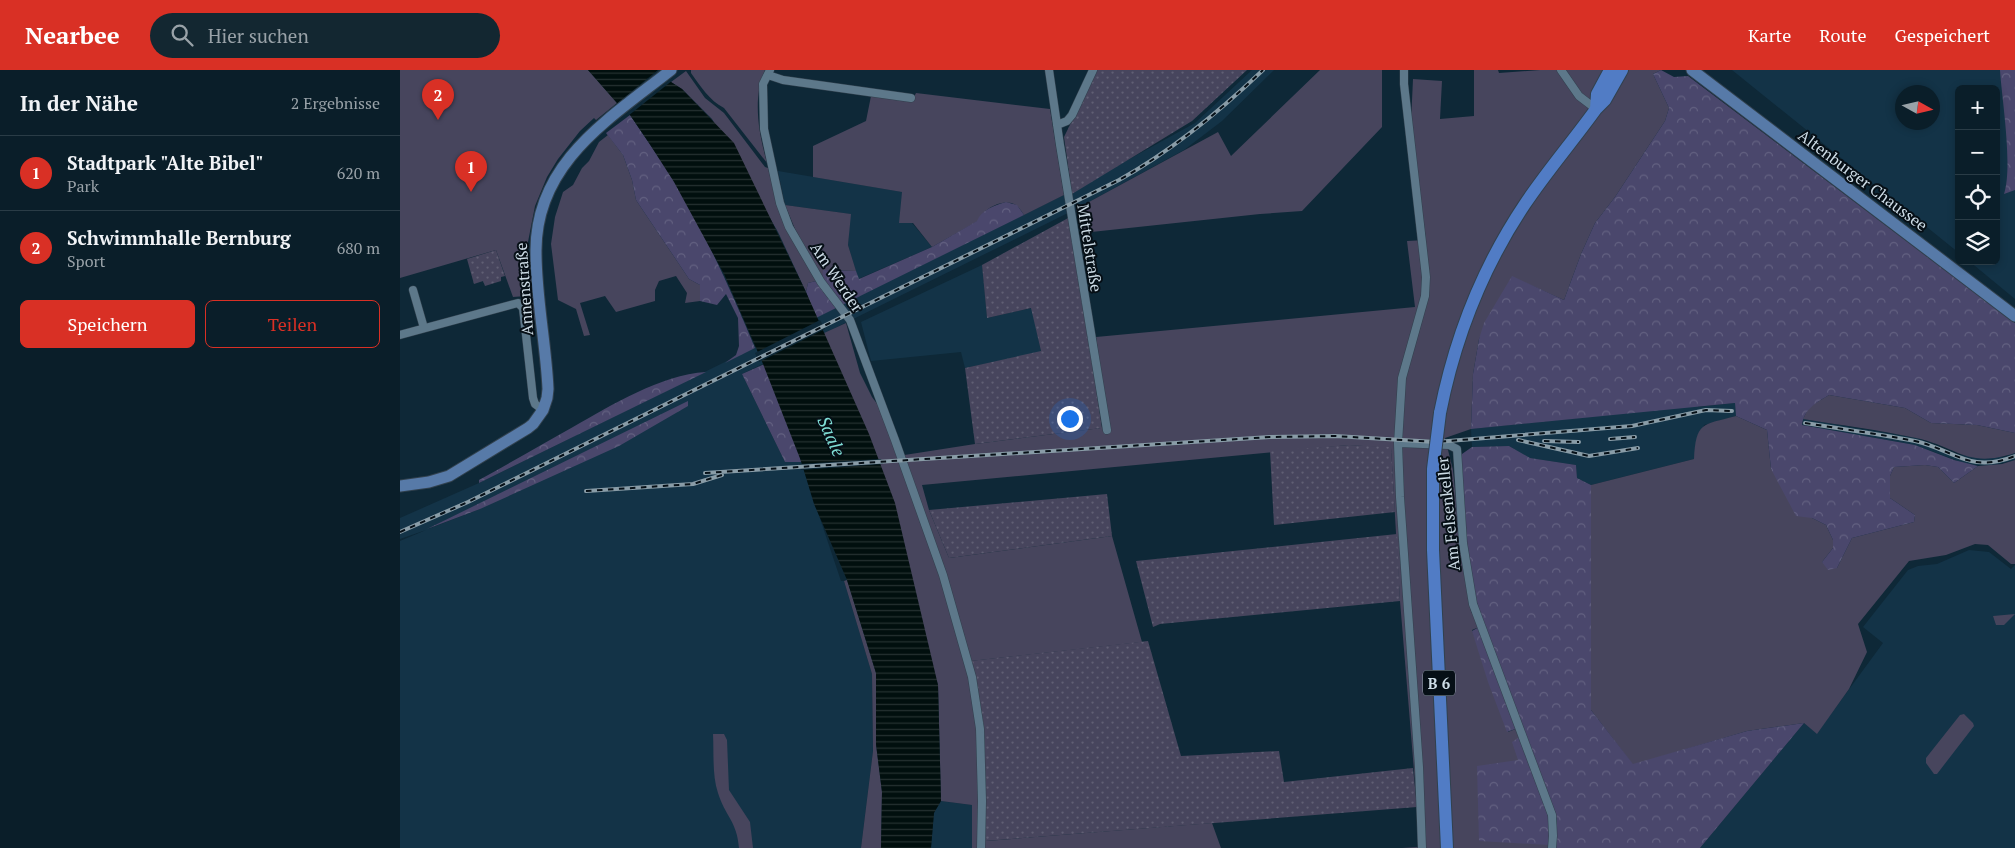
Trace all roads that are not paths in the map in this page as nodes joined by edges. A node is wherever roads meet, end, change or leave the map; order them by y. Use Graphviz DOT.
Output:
graph roads {
  1 [pos="671,70"];
  2 [pos="1049,70"];
  3 [pos="1093,70"];
  4 [pos="1404,70"];
  5 [pos="1561,70"];
  6 [pos="1610,70"];
  7 [pos="1622,70"];
  8 [pos="1692,70"];
  9 [pos="769,72"];
  10 [pos="910,98"];
  11 [pos="1596,109"];
  12 [pos="1057,125"];
  13 [pos="413,290"];
  14 [pos="2015,316"];
  15 [pos="424,328"];
  16 [pos="400,335"];
  17 [pos="543,410"];
  18 [pos="1106,430"];
  19 [pos="1398,443"];
  20 [pos="400,486"];
  21 [pos="981,848"];
  22 [pos="1422,848"];
  23 [pos="1447,848"];
  24 [pos="1552,848"];
  1 -- 17 [label="main road, Annenstraße"];
  2 -- 12 [label="street, Mittelstraße"];
  3 -- 12 [label="street"];
  4 -- 19 [label="street"];
  5 -- 11 [label="street"];
  6 -- 11 [label="main road, B 6"];
  7 -- 11 [label="main road, B 6"];
  8 -- 14 [label="main road, Altenburger Chaussee"];
  9 -- 10 [label="street"];
  9 -- 21 [label="street, Am Werder"];
  11 -- 23 [label="main road, B 6, bridge"];
  12 -- 18 [label="street, Mittelstraße"];
  13 -- 15 [label="street"];
  15 -- 16 [label="street"];
  15 -- 17 [label="street, Annenstraße"];
  17 -- 20 [label="main road, Annenstraße"];
  19 -- 22 [label="street"];
  19 -- 24 [label="street, Am Felsenkeller"];
}
